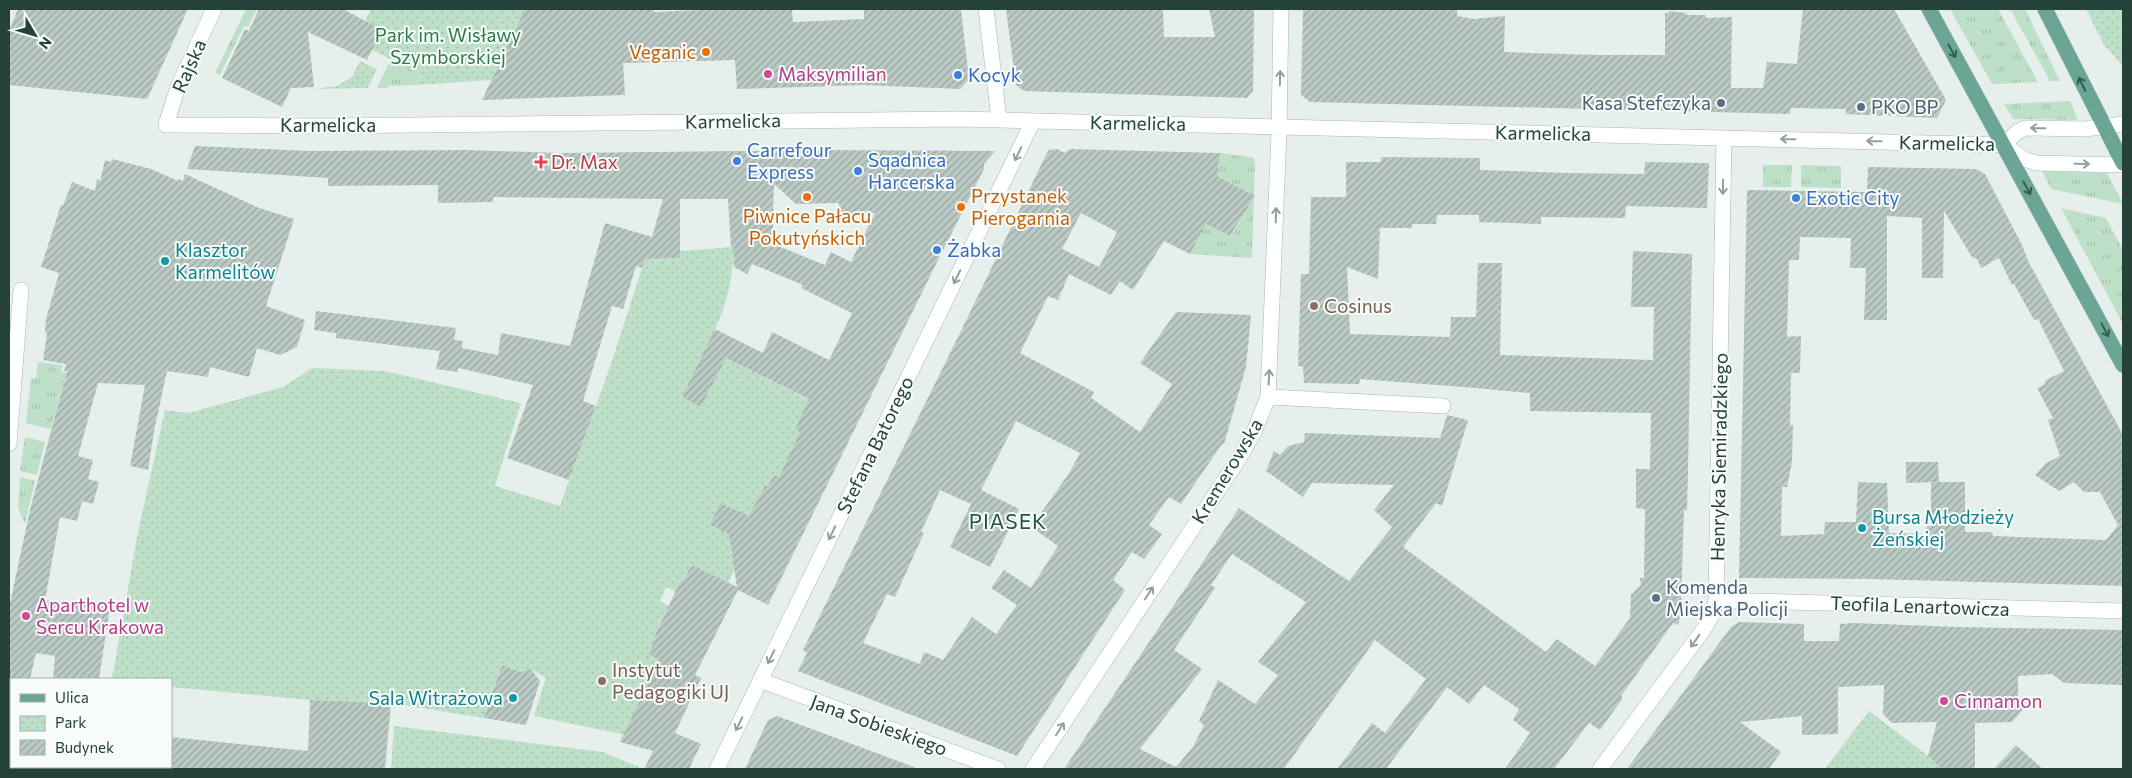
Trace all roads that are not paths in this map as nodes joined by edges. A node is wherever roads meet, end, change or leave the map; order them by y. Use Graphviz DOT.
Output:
graph roads {
  1 [pos="214,9"];
  2 [pos="986,9"];
  3 [pos="1281,9"];
  4 [pos="1929,9"];
  5 [pos="2046,9"];
  6 [pos="999,120"];
  7 [pos="1033,121"];
  8 [pos="2123,124"];
  9 [pos="166,125"];
  10 [pos="1279,127"];
  11 [pos="2104,127"];
  12 [pos="1724,138"];
  13 [pos="2004,145"];
  14 [pos="2123,164"];
  15 [pos="21,290"];
  16 [pos="2123,365"];
  17 [pos="1268,397"];
  18 [pos="1443,406"];
  19 [pos="9,444"];
  20 [pos="1716,600"];
  21 [pos="2123,611"];
  22 [pos="760,680"];
  23 [pos="717,769"];
  24 [pos="998,769"];
  25 [pos="1033,769"];
  26 [pos="1600,769"];
  1 -- 9 [label="street, Rajska"];
  2 -- 6 [label="street"];
  10 -- 3 [label="street, Kremerowska, one-way"];
  4 -- 13 [label="main road, one-way"];
  11 -- 5 [label="main road, one-way"];
  6 -- 7 [label="street, Karmelicka"];
  6 -- 9 [label="street, Karmelicka"];
  7 -- 10 [label="street, Karmelicka"];
  7 -- 22 [label="street, Stefana Batorego, one-way"];
  8 -- 11 [label="street, Karmelicka"];
  10 -- 12 [label="street, Karmelicka"];
  17 -- 10 [label="street, Kremerowska, one-way"];
  11 -- 13 [label="street, Karmelicka, one-way"];
  11 -- 14 [label="main road"];
  13 -- 12 [label="street, Karmelicka, one-way"];
  12 -- 20 [label="street, Henryka Siemiradzkiego, one-way"];
  13 -- 14 [label="street, one-way"];
  13 -- 16 [label="main road, one-way"];
  15 -- 19 [label="street"];
  17 -- 18 [label="street"];
  25 -- 17 [label="street, Kremerowska, one-way"];
  20 -- 21 [label="street, Teofila Lenartowicza"];
  20 -- 26 [label="street, Henryka Siemiradzkiego, one-way"];
  22 -- 23 [label="street, Stefana Batorego, one-way"];
  22 -- 24 [label="street, Jana Sobieskiego"];
}
